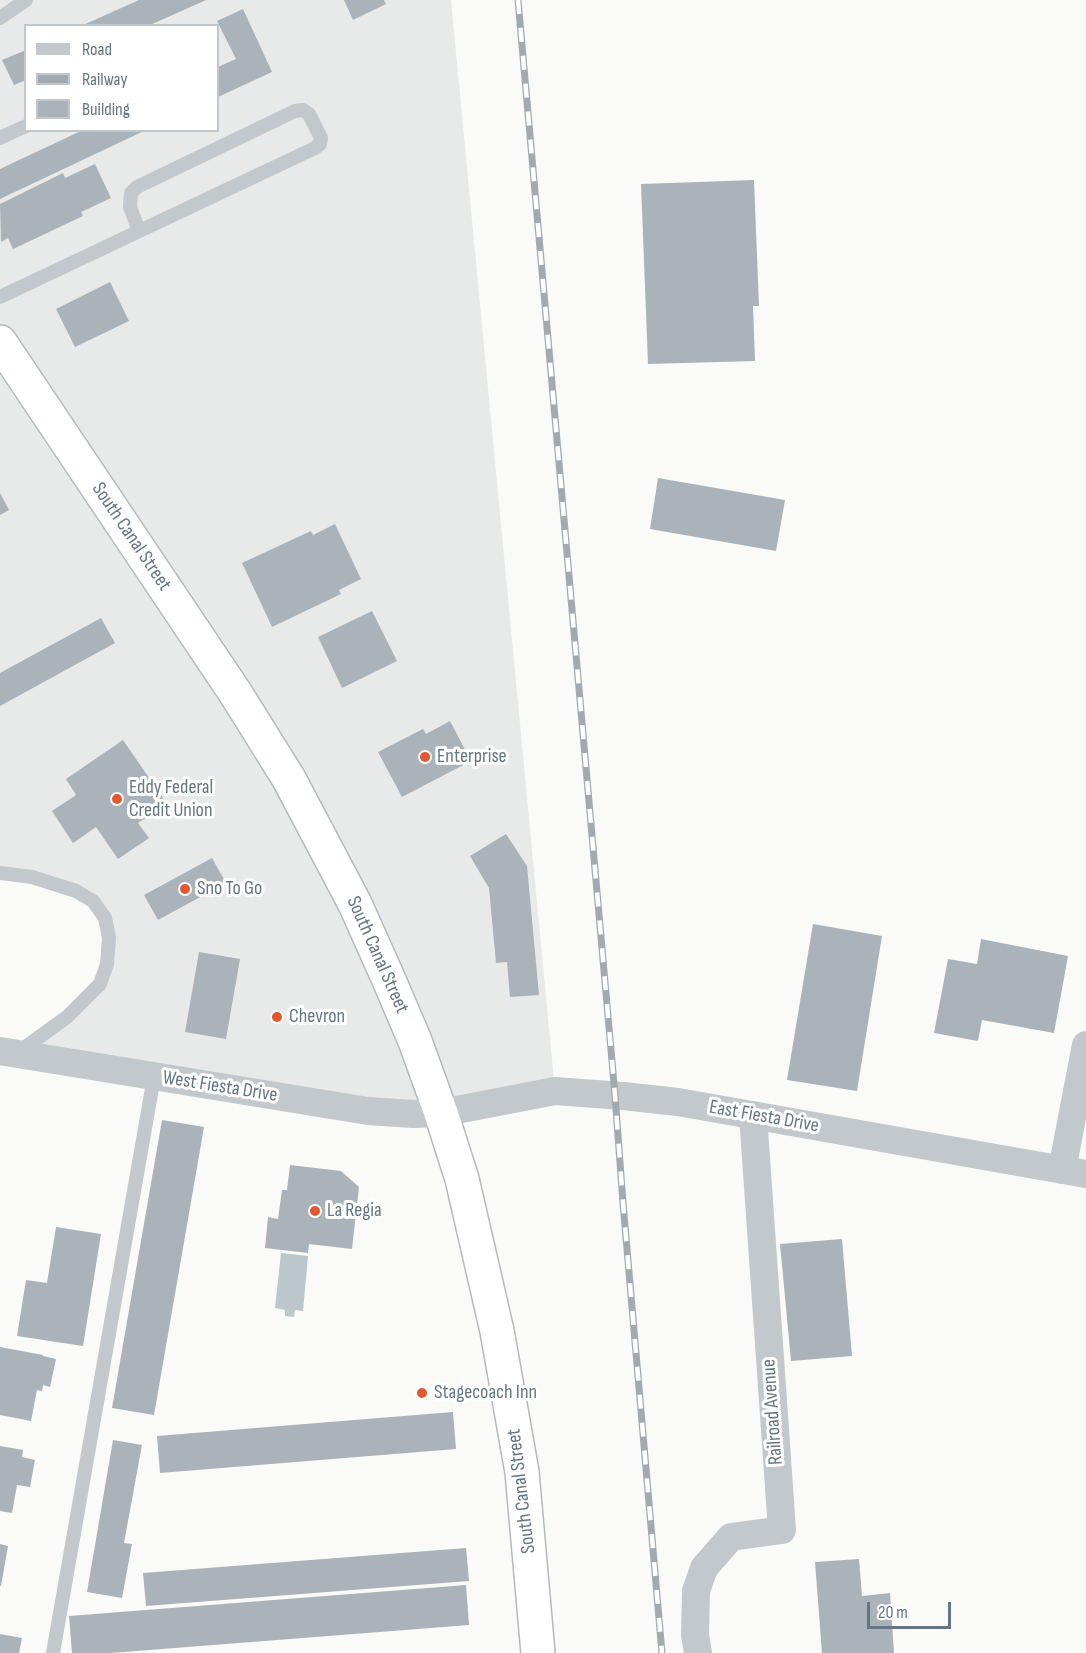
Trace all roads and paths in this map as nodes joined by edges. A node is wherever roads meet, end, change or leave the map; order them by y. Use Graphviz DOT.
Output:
graph roads {
  1 [pos="26,0"];
  2 [pos="0,18"];
  3 [pos="24,127"];
  4 [pos="0,138"];
  5 [pos="139,231"];
  6 [pos="0,297"];
  7 [pos="0,343"];
  8 [pos="0,873"];
  9 [pos="1086,1045"];
  10 [pos="8,1053"];
  11 [pos="154,1077"];
  12 [pos="441,1113"];
  13 [pos="753,1115"];
  14 [pos="1074,1172"];
  15 [pos="53,1653"];
  16 [pos="537,1653"];
  17 [pos="698,1653"];
  1 -- 2 [label="lane"];
  3 -- 4 [label="lane"];
  5 -- 5 [label="lane"];
  5 -- 6 [label="lane"];
  7 -- 12 [label="highway, South Canal Street"];
  8 -- 10 [label="lane"];
  9 -- 14 [label="street"];
  10 -- 11 [label="street, West Fiesta Drive"];
  11 -- 12 [label="street, West Fiesta Drive"];
  11 -- 15 [label="lane"];
  12 -- 13 [label="street, East Fiesta Drive"];
  12 -- 16 [label="highway, South Canal Street"];
  13 -- 14 [label="street, East Fiesta Drive"];
  13 -- 17 [label="street, Railroad Avenue"];
}
